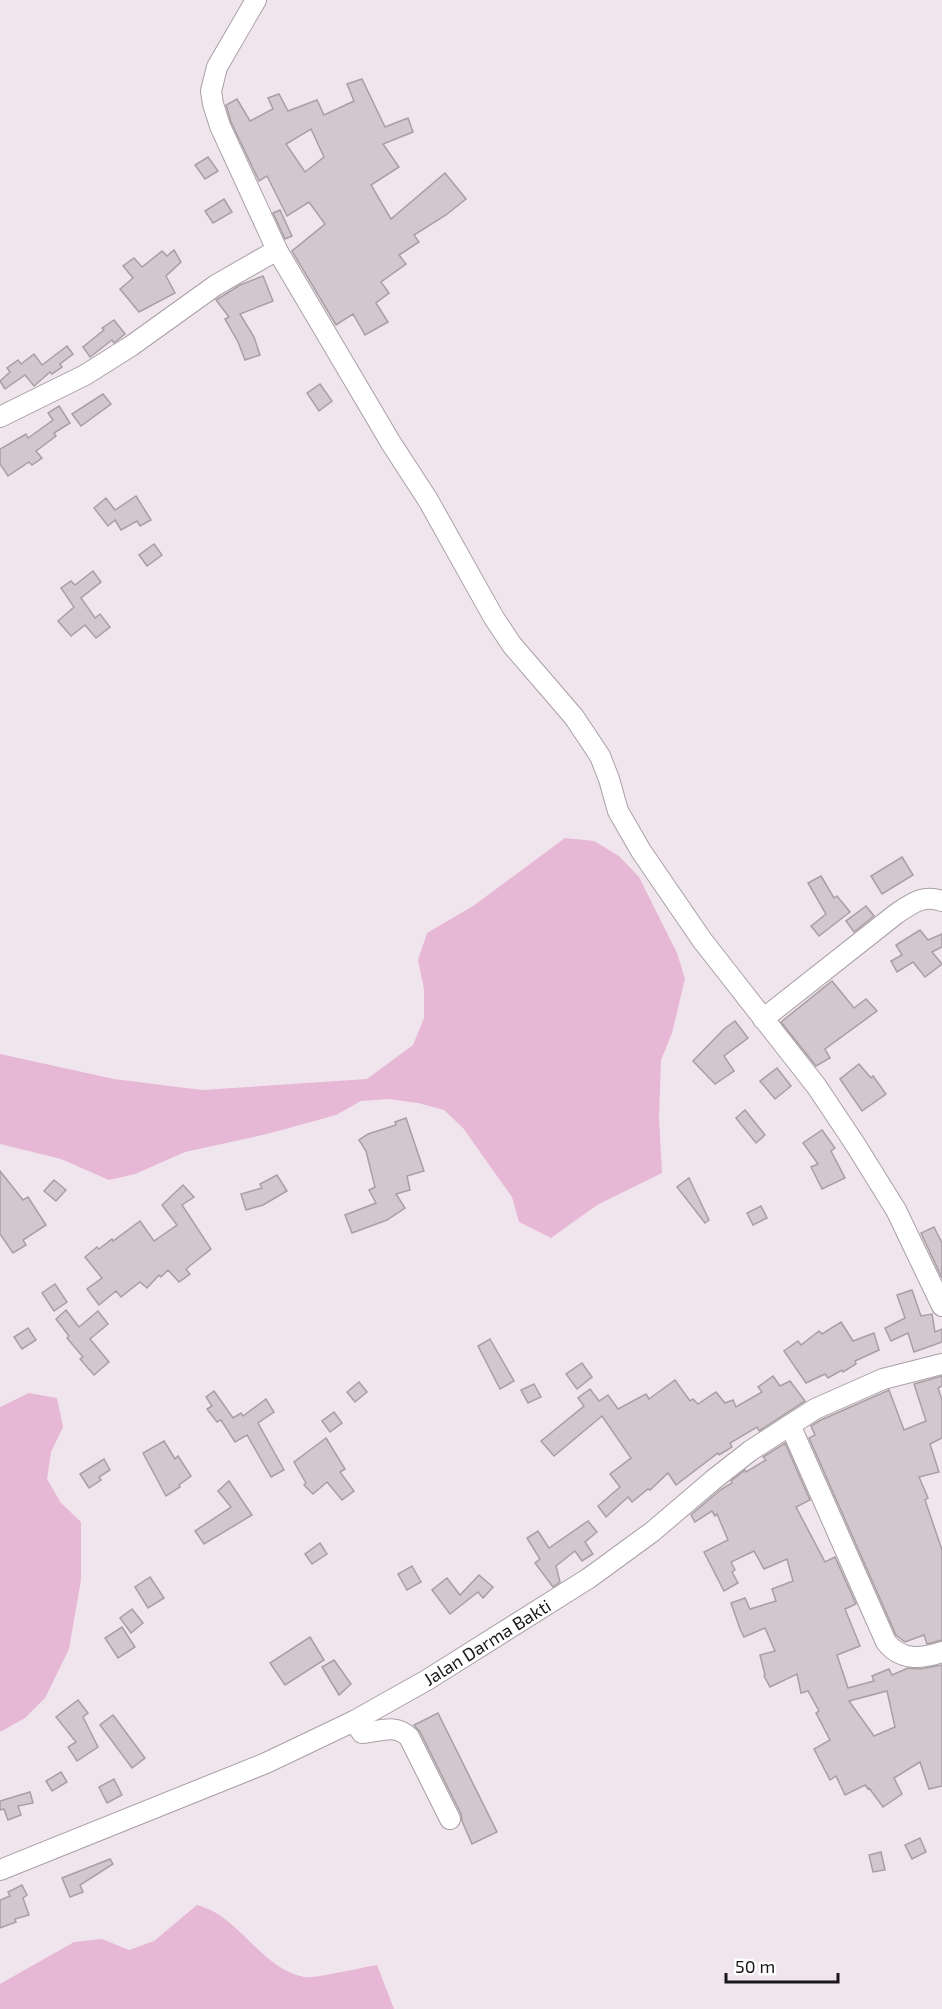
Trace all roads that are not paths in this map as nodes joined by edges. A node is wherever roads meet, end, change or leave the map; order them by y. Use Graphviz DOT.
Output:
graph roads {
  1 [pos="256,0"];
  2 [pos="277,250"];
  3 [pos="0,417"];
  4 [pos="942,901"];
  5 [pos="763,1019"];
  6 [pos="942,1306"];
  7 [pos="942,1364"];
  8 [pos="790,1425"];
  9 [pos="942,1652"];
  10 [pos="354,1721"];
  11 [pos="450,1819"];
  12 [pos="0,1870"];
  1 -- 2 [label="street"];
  2 -- 3 [label="street"];
  2 -- 5 [label="street"];
  4 -- 5 [label="street"];
  5 -- 6 [label="street"];
  7 -- 8 [label="street, Jalan Darma Bakti"];
  8 -- 9 [label="street"];
  8 -- 10 [label="street, Jalan Darma Bakti"];
  10 -- 11 [label="street"];
  10 -- 12 [label="street, Jalan Darma Bakti"];
}
